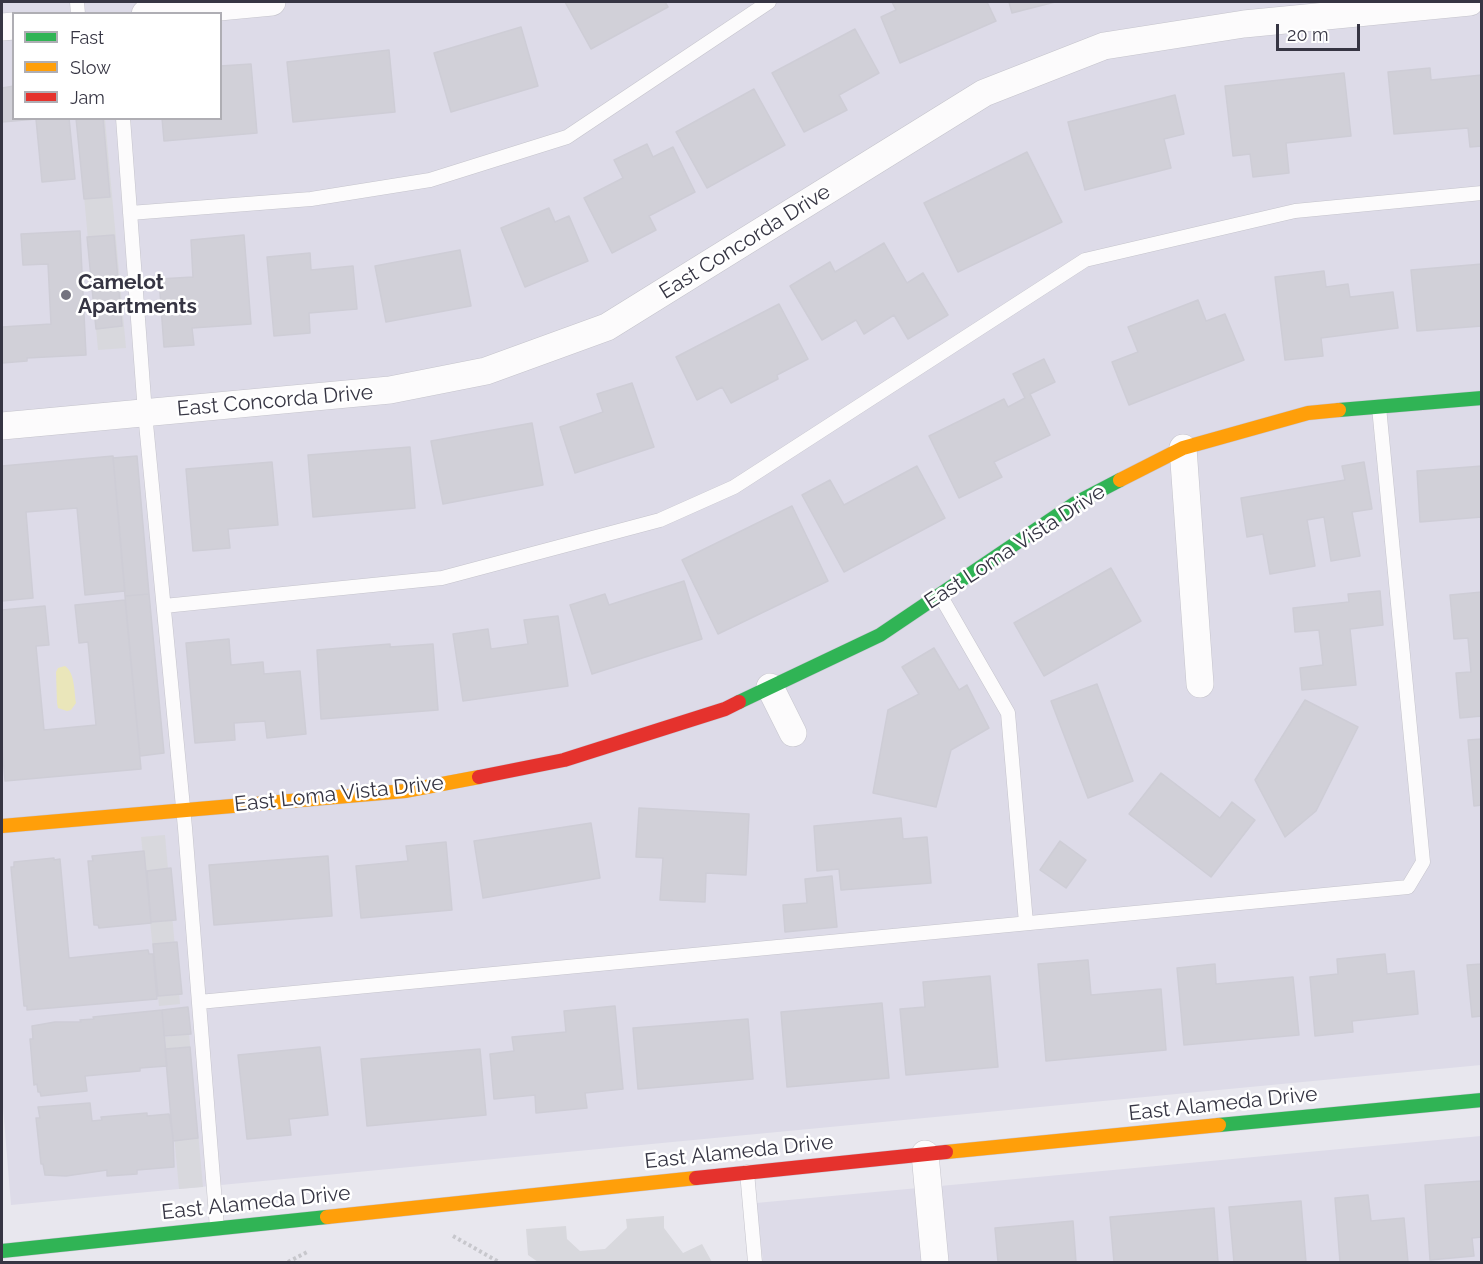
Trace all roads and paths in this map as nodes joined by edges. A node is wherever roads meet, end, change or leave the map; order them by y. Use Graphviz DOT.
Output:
graph roads {
  1 [pos="272,2"];
  2 [pos="769,2"];
  3 [pos="1470,2"];
  4 [pos="166,12"];
  5 [pos="123,120"];
  6 [pos="1482,194"];
  7 [pos="130,213"];
  8 [pos="1482,398"];
  9 [pos="1379,407"];
  10 [pos="145,413"];
  11 [pos="2,426"];
  12 [pos="1183,448"];
  13 [pos="940,595"];
  14 [pos="164,606"];
  15 [pos="1200,684"];
  16 [pos="770,687"];
  17 [pos="793,733"];
  18 [pos="183,810"];
  19 [pos="2,826"];
  20 [pos="1026,923"];
  21 [pos="199,1002"];
  22 [pos="1482,1100"];
  23 [pos="925,1154"];
  24 [pos="747,1172"];
  25 [pos="217,1228"];
  26 [pos="449,1233"];
  27 [pos="2,1251"];
  28 [pos="310,1251"];
  29 [pos="288,1263"];
  30 [pos="499,1263"];
  31 [pos="755,1263"];
  32 [pos="935,1263"];
  1 -- 4 [label="street"];
  2 -- 7 [label="lane"];
  3 -- 10 [label="street, East Concorda Drive"];
  5 -- 7 [label="lane"];
  6 -- 14 [label="lane"];
  7 -- 10 [label="lane"];
  8 -- 9 [label="street, East Loma Vista Drive"];
  9 -- 12 [label="street, East Loma Vista Drive"];
  9 -- 20 [label="lane"];
  10 -- 11 [label="street, East Concorda Drive"];
  10 -- 14 [label="lane"];
  12 -- 13 [label="street, East Loma Vista Drive"];
  12 -- 15 [label="street"];
  13 -- 16 [label="street, East Loma Vista Drive"];
  13 -- 20 [label="lane"];
  14 -- 18 [label="lane"];
  16 -- 17 [label="street"];
  16 -- 18 [label="street, East Loma Vista Drive"];
  18 -- 19 [label="street, East Loma Vista Drive"];
  18 -- 21 [label="lane"];
  20 -- 21 [label="lane"];
  21 -- 25 [label="lane"];
  22 -- 23 [label="street, East Alameda Drive"];
  23 -- 24 [label="street, East Alameda Drive"];
  23 -- 32 [label="street"];
  24 -- 25 [label="street, East Alameda Drive"];
  24 -- 31 [label="lane"];
  25 -- 27 [label="street, East Alameda Drive"];
  26 -- 30 [label="path"];
  28 -- 29 [label="path"];
}
